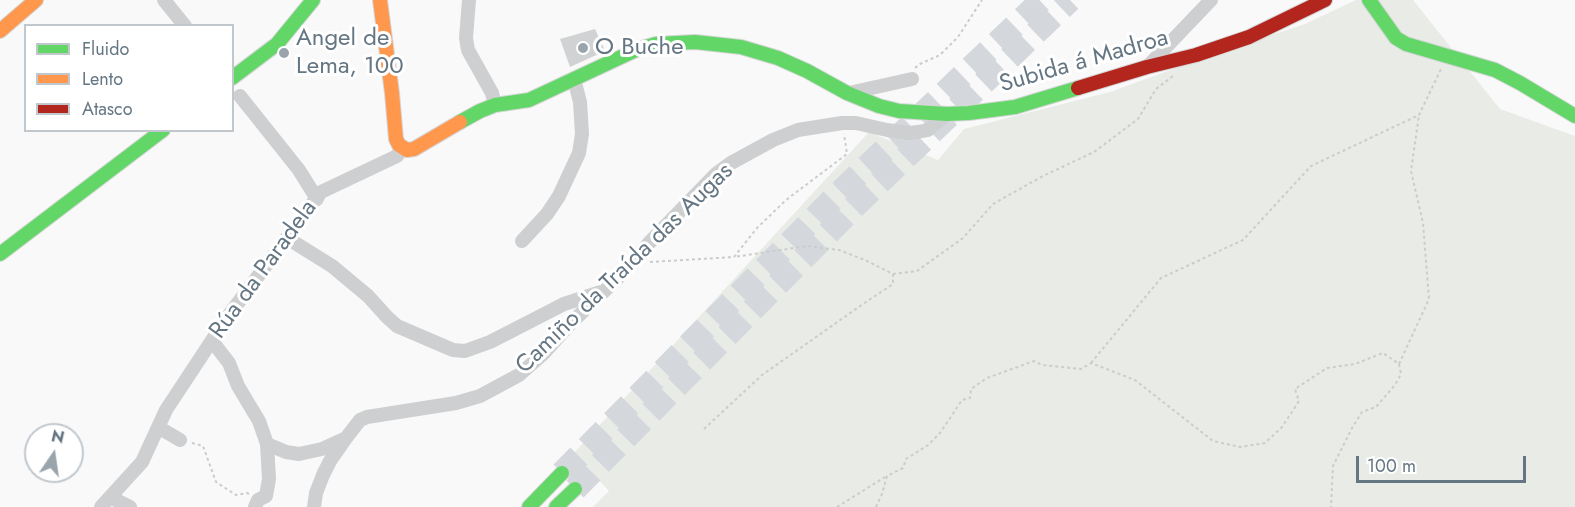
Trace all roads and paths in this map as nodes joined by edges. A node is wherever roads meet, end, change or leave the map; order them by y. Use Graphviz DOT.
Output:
graph roads {
  1 [pos="36,0"];
  2 [pos="164,0"];
  3 [pos="313,0"];
  4 [pos="380,0"];
  5 [pos="469,0"];
  6 [pos="982,0"];
  7 [pos="1211,0"];
  8 [pos="1325,0"];
  9 [pos="1369,0"];
  10 [pos="183,24"];
  11 [pos="0,30"];
  12 [pos="1447,56"];
  13 [pos="1147,68"];
  14 [pos="1176,74"];
  15 [pos="234,77"];
  16 [pos="574,79"];
  17 [pos="912,79"];
  18 [pos="847,93"];
  19 [pos="240,96"];
  20 [pos="495,105"];
  21 [pos="947,114"];
  22 [pos="1419,115"];
  23 [pos="1575,116"];
  24 [pos="842,123"];
  25 [pos="160,132"];
  26 [pos="402,148"];
  27 [pos="317,199"];
  28 [pos="287,238"];
  29 [pos="522,241"];
  30 [pos="0,254"];
  31 [pos="734,257"];
  32 [pos="632,263"];
  33 [pos="893,274"];
  34 [pos="606,290"];
  35 [pos="212,341"];
  36 [pos="1091,363"];
  37 [pos="1399,364"];
  38 [pos="158,427"];
  39 [pos="704,429"];
  40 [pos="346,438"];
  41 [pos="180,440"];
  42 [pos="267,444"];
  43 [pos="203,446"];
  44 [pos="562,473"];
  45 [pos="886,476"];
  46 [pos="575,489"];
  47 [pos="105,502"];
  48 [pos="256,504"];
  49 [pos="130,507"];
  50 [pos="314,507"];
  51 [pos="529,507"];
  52 [pos="556,507"];
  53 [pos="837,507"];
  54 [pos="876,507"];
  55 [pos="1331,507"];
  1 -- 11 [label="main road"];
  2 -- 10 [label="street"];
  3 -- 15 [label="main road"];
  4 -- 26 [label="main road"];
  5 -- 20 [label="street"];
  6 -- 17 [label="path"];
  7 -- 13 [label="street"];
  8 -- 13 [label="main road, Subida á Madroa"];
  9 -- 12 [label="main road"];
  12 -- 22 [label="path"];
  12 -- 23 [label="main road"];
  13 -- 21 [label="main road, Subida á Madroa"];
  14 -- 33 [label="path"];
  16 -- 18 [label="main road, Subida á Madroa"];
  16 -- 20 [label="main road, Subida á Madroa"];
  16 -- 29 [label="street"];
  17 -- 18 [label="street"];
  18 -- 21 [label="main road, Subida á Madroa"];
  19 -- 27 [label="street"];
  20 -- 26 [label="main road, Subida á Madroa"];
  21 -- 24 [label="street, Camiño da Traída das Augas"];
  22 -- 36 [label="path"];
  22 -- 37 [label="path"];
  24 -- 31 [label="path"];
  24 -- 32 [label="street, Camiño da Traída das Augas"];
  25 -- 30 [label="main road"];
  26 -- 27 [label="street, Rúa da Paradela"];
  27 -- 28 [label="street, Rúa da Paradela"];
  28 -- 34 [label="street"];
  28 -- 35 [label="street, Rúa da Paradela"];
  31 -- 32 [label="path"];
  31 -- 33 [label="path"];
  32 -- 34 [label="street, Camiño da Traída das Augas"];
  33 -- 39 [label="path"];
  34 -- 40 [label="street, Camiño da Traída das Augas"];
  35 -- 38 [label="street, Rúa da Paradela"];
  35 -- 42 [label="street"];
  36 -- 37 [label="path"];
  36 -- 45 [label="path"];
  37 -- 55 [label="path"];
  38 -- 41 [label="street"];
  38 -- 47 [label="street, Rúa da Paradela"];
  40 -- 42 [label="street"];
  40 -- 50 [label="street, Camiño da Traída das Augas"];
  42 -- 48 [label="street"];
  43 -- 48 [label="path"];
  44 -- 51 [label="main road"];
  45 -- 53 [label="path"];
  45 -- 54 [label="path"];
  46 -- 52 [label="main road"];
  47 -- 49 [label="street, Rúa da Paradela"];
}
